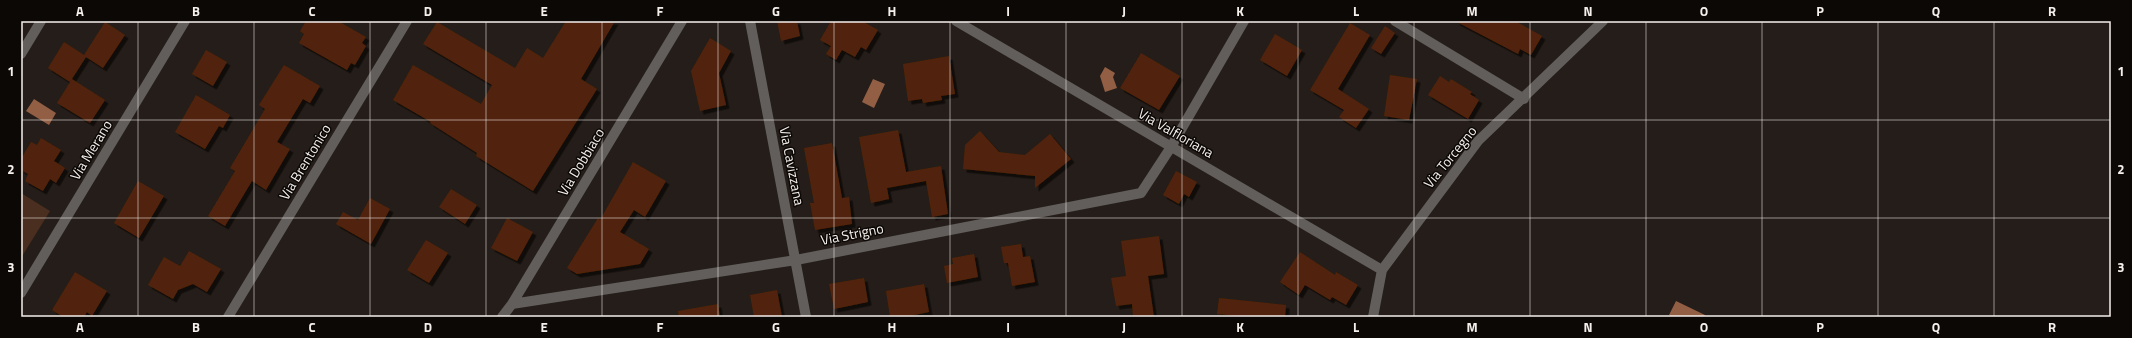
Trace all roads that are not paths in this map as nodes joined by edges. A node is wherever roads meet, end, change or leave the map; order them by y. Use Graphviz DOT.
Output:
graph roads {
  1 [pos="41,21"];
  2 [pos="185,21"];
  3 [pos="407,21"];
  4 [pos="682,21"];
  5 [pos="750,21"];
  6 [pos="956,21"];
  7 [pos="1244,21"];
  8 [pos="1395,21"];
  9 [pos="1603,21"];
  10 [pos="21,54"];
  11 [pos="1524,98"];
  12 [pos="1171,147"];
  13 [pos="796,260"];
  14 [pos="1382,270"];
  15 [pos="21,293"];
  16 [pos="512,304"];
  17 [pos="228,317"];
  18 [pos="502,317"];
  19 [pos="806,317"];
  20 [pos="1373,317"];
  1 -- 10 [label="street"];
  2 -- 15 [label="street, Via Merano"];
  3 -- 17 [label="street, Via Brentonico"];
  4 -- 16 [label="street, Via Dobbiaco"];
  5 -- 13 [label="street, Via Cavizzana"];
  6 -- 12 [label="street, Via Valfloriana"];
  7 -- 12 [label="street, Via Strigno"];
  8 -- 11 [label="street"];
  9 -- 11 [label="street, Via Torcegno"];
  11 -- 14 [label="street, Via Torcegno"];
  12 -- 13 [label="street, Via Strigno"];
  12 -- 14 [label="street, Via Valfloriana"];
  13 -- 16 [label="street, Via Strigno"];
  13 -- 19 [label="street, Via Cavizzana"];
  14 -- 20 [label="street, Via Torcegno"];
  16 -- 18 [label="street, Via Dobbiaco"];
}
